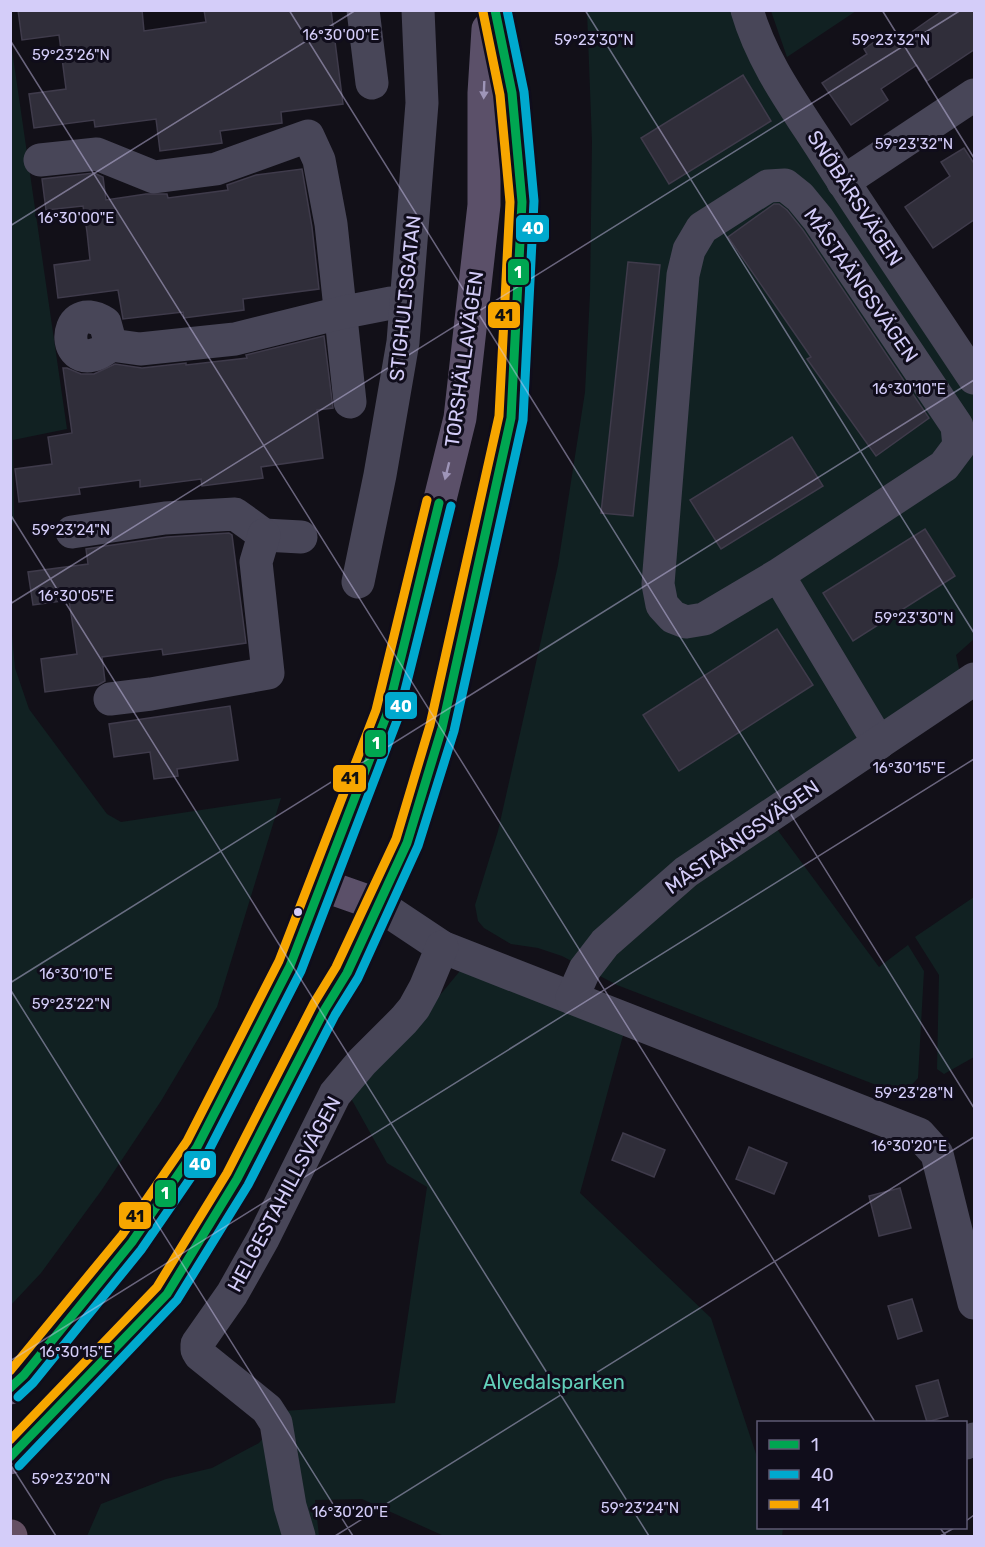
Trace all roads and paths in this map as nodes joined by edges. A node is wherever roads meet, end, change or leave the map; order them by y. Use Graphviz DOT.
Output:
graph roads {
  1 [pos="363,10"];
  2 [pos="418,10"];
  3 [pos="489,10"];
  4 [pos="495,10"];
  5 [pos="747,10"];
  6 [pos="372,84"];
  7 [pos="975,95"];
  8 [pos="40,160"];
  9 [pos="843,182"];
  10 [pos="391,303"];
  11 [pos="340,313"];
  12 [pos="111,345"];
  13 [pos="975,378"];
  14 [pos="350,402"];
  15 [pos="72,532"];
  16 [pos="264,535"];
  17 [pos="301,537"];
  18 [pos="778,575"];
  19 [pos="358,582"];
  20 [pos="975,679"];
  21 [pos="110,699"];
  22 [pos="879,743"];
  23 [pos="322,885"];
  24 [pos="379,905"];
  25 [pos="442,947"];
  26 [pos="572,998"];
  27 [pos="975,1303"];
  28 [pos="10,1388"];
  29 [pos="10,1458"];
  30 [pos="298,1536"];
  1 -- 6 [label="street"];
  2 -- 19 [label="street, STIGHULTSGATAN"];
  3 -- 23 [label="main road, TORSHÄLLAVÄGEN, one-way"];
  4 -- 24 [label="main road"];
  5 -- 9 [label="street, SNÖBÄRSVÄGEN"];
  7 -- 9 [label="street"];
  8 -- 11 [label="street"];
  9 -- 13 [label="street, SNÖBÄRSVÄGEN"];
  10 -- 11 [label="street"];
  11 -- 12 [label="street"];
  11 -- 14 [label="street"];
  15 -- 16 [label="street"];
  16 -- 17 [label="street"];
  16 -- 21 [label="street"];
  18 -- 18 [label="street, MÅSTAÄNGSVÄGEN"];
  18 -- 22 [label="street"];
  20 -- 22 [label="street, MÅSTAÄNGSVÄGEN"];
  22 -- 26 [label="street, MÅSTAÄNGSVÄGEN"];
  23 -- 24 [label="main road"];
  23 -- 28 [label="main road, TORSHÄLLAVÄGEN"];
  24 -- 25 [label="street"];
  24 -- 29 [label="main road"];
  25 -- 26 [label="street"];
  25 -- 30 [label="street, HELGESTAHILLSVÄGEN"];
  26 -- 27 [label="street"];
}
